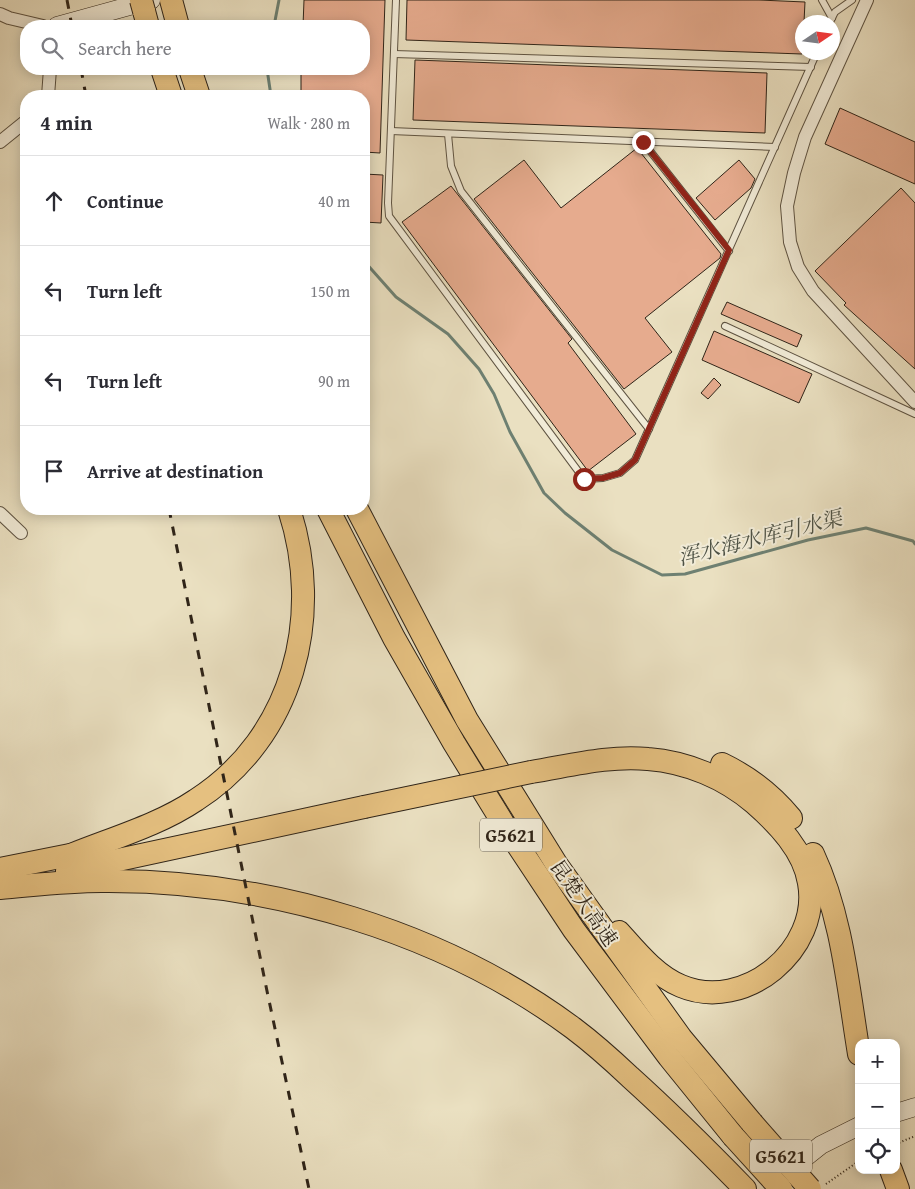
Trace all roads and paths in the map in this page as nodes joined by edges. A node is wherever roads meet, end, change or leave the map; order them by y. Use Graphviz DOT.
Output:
graph roads {
  1 [pos="396,0"];
  2 [pos="822,0"];
  3 [pos="852,0"];
  4 [pos="867,0"];
  5 [pos="153,11"];
  6 [pos="0,14"];
  7 [pos="829,15"];
  8 [pos="834,15"];
  9 [pos="95,20"];
  10 [pos="168,20"];
  11 [pos="20,21"];
  12 [pos="394,54"];
  13 [pos="814,60"];
  14 [pos="811,67"];
  15 [pos="50,75"];
  16 [pos="156,75"];
  17 [pos="164,75"];
  18 [pos="192,75"];
  19 [pos="48,90"];
  20 [pos="159,90"];
  21 [pos="169,90"];
  22 [pos="196,90"];
  23 [pos="20,126"];
  24 [pos="391,131"];
  25 [pos="448,134"];
  26 [pos="0,142"];
  27 [pos="643,142"];
  28 [pos="775,147"];
  29 [pos="729,250"];
  30 [pos="725,326"];
  31 [pos="915,402"];
  32 [pos="915,414"];
  33 [pos="649,429"];
  34 [pos="0,513"];
  35 [pos="291,515"];
  36 [pos="331,515"];
  37 [pos="360,515"];
  38 [pos="20,533"];
  39 [pos="528,766"];
  40 [pos="362,801"];
  41 [pos="71,855"];
  42 [pos="556,865"];
  43 [pos="0,869"];
  44 [pos="0,887"];
  45 [pos="856,1039"];
  46 [pos="915,1107"];
  47 [pos="900,1113"];
  48 [pos="855,1128"];
  49 [pos="915,1136"];
  50 [pos="900,1142"];
  51 [pos="855,1164"];
  52 [pos="818,1187"];
  53 [pos="745,1189"];
  54 [pos="768,1189"];
  55 [pos="781,1189"];
  1 -- 12 [label="lane"];
  2 -- 7 [label="lane"];
  3 -- 8 [label="lane"];
  4 -- 31 [label="street"];
  5 -- 9 [label="main road"];
  5 -- 10 [label="highway"];
  6 -- 11 [label="street"];
  12 -- 14 [label="lane"];
  12 -- 24 [label="lane"];
  13 -- 14 [label="lane"];
  14 -- 28 [label="lane"];
  15 -- 19 [label="street"];
  16 -- 20 [label="highway"];
  17 -- 21 [label="highway"];
  18 -- 22 [label="highway"];
  23 -- 26 [label="street"];
  24 -- 25 [label="lane"];
  24 -- 33 [label="lane"];
  25 -- 27 [label="lane"];
  25 -- 33 [label="lane"];
  27 -- 28 [label="lane"];
  27 -- 29 [label="lane"];
  28 -- 29 [label="lane"];
  29 -- 33 [label="lane"];
  30 -- 32 [label="lane"];
  34 -- 38 [label="street"];
  35 -- 41 [label="highway"];
  36 -- 55 [label="highway, 昆楚大高速 / G5621, bridge"];
  37 -- 42 [label="highway, 昆楚大高速 / G5621"];
  39 -- 40 [label="highway"];
  39 -- 42 [label="highway"];
  39 -- 45 [label="highway"];
  40 -- 41 [label="highway"];
  40 -- 44 [label="highway"];
  41 -- 43 [label="highway"];
  42 -- 52 [label="highway, 昆楚大高速 / G5621, bridge"];
  44 -- 53 [label="highway"];
  46 -- 47 [label="main road"];
  48 -- 54 [label="main road"];
  49 -- 50 [label="path"];
  51 -- 52 [label="path"];
}
